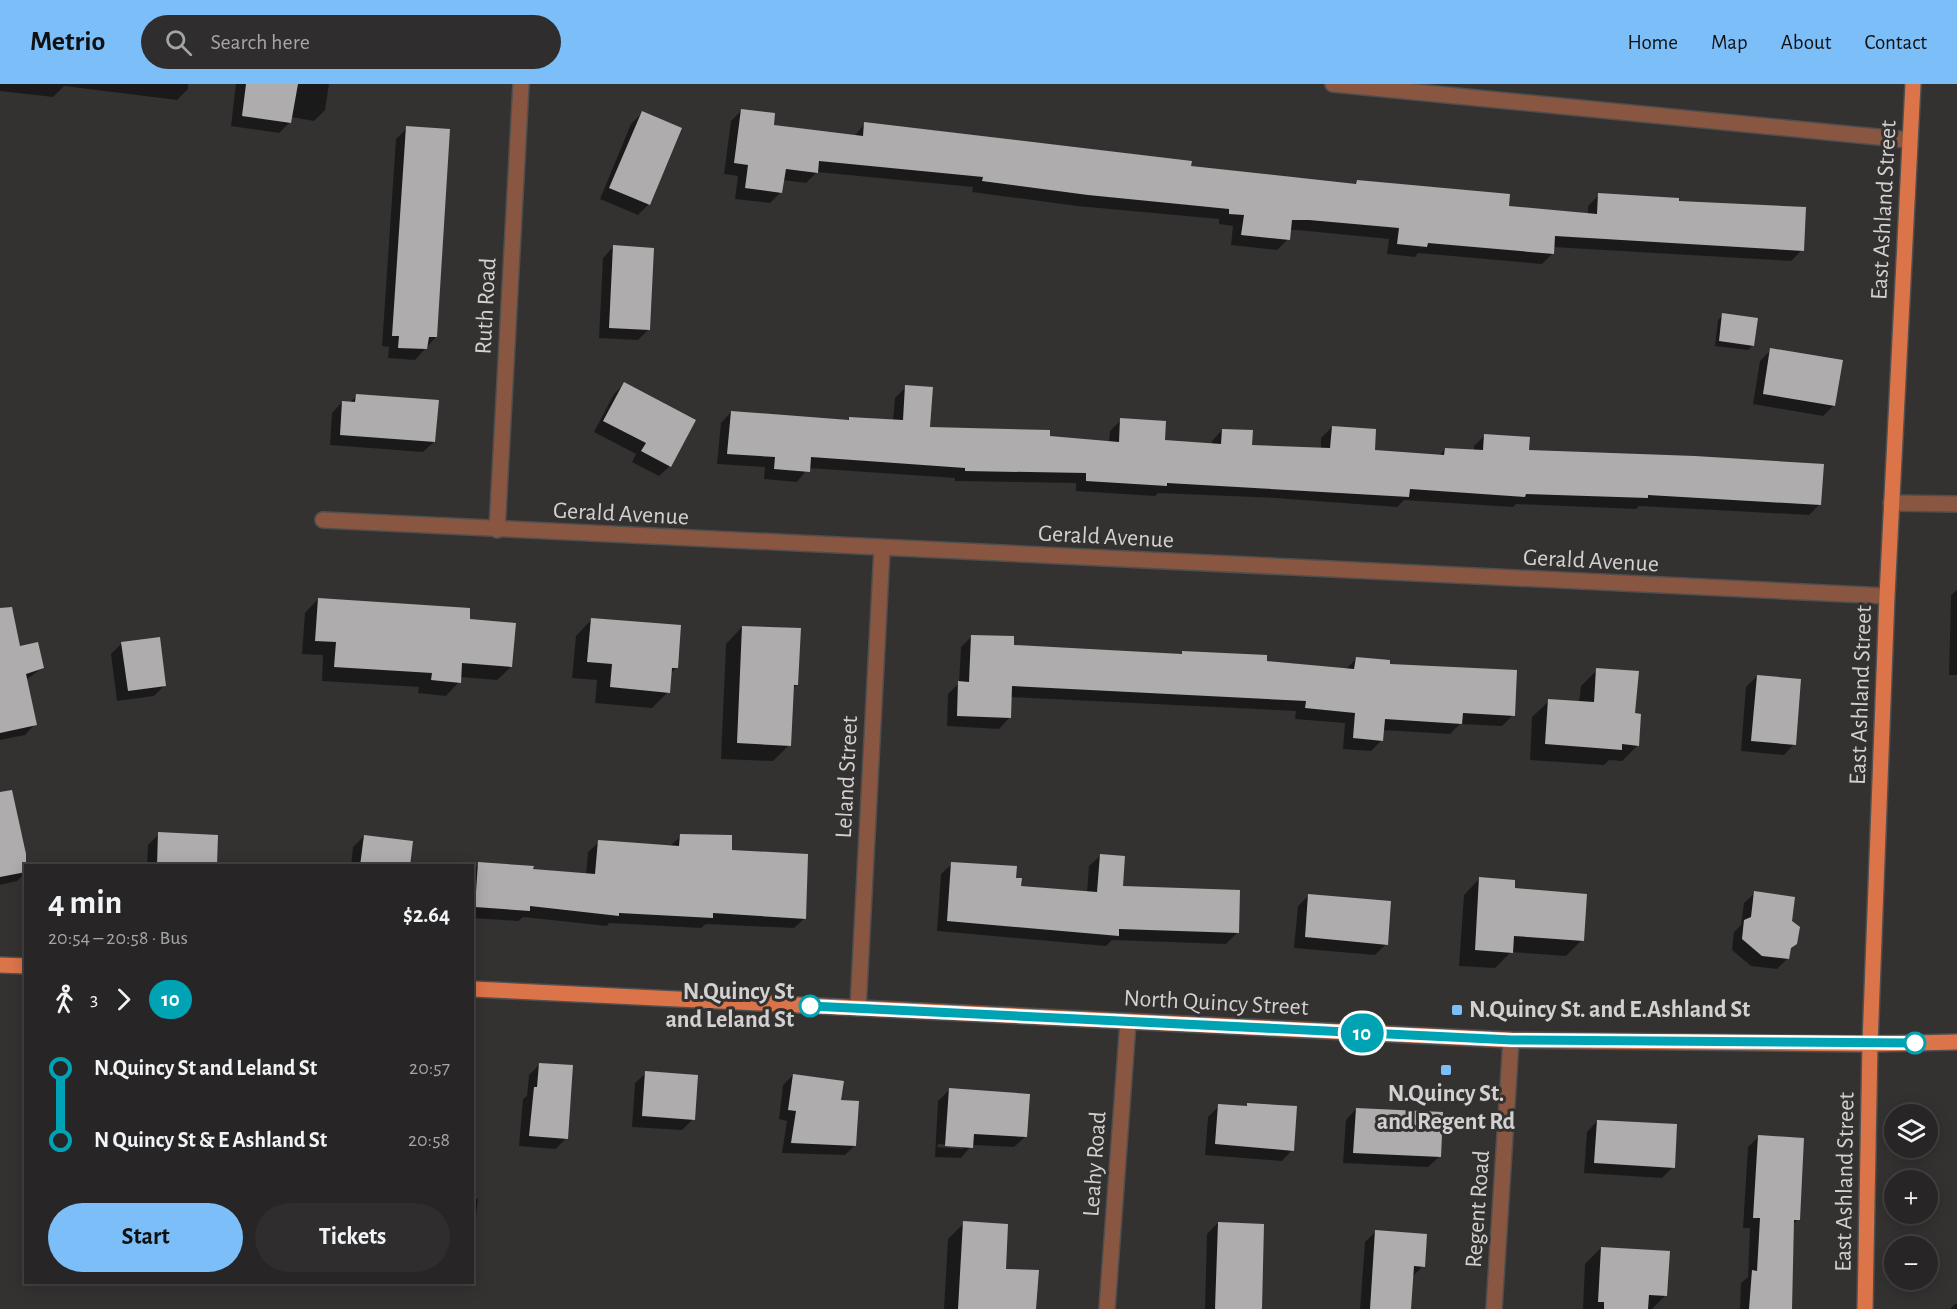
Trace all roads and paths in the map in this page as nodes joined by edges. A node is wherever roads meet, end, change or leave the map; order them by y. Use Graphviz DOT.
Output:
graph roads {
  1 [pos="521,84"];
  2 [pos="1332,84"];
  3 [pos="1913,84"];
  4 [pos="1909,140"];
  5 [pos="1891,503"];
  6 [pos="1957,504"];
  7 [pos="323,520"];
  8 [pos="497,530"];
  9 [pos="882,549"];
  10 [pos="1887,596"];
  11 [pos="0,965"];
  12 [pos="24,966"];
  13 [pos="474,989"];
  14 [pos="858,1008"];
  15 [pos="1128,1022"];
  16 [pos="1512,1040"];
  17 [pos="1957,1042"];
  18 [pos="1870,1044"];
  19 [pos="1107,1309"];
  20 [pos="1494,1309"];
  21 [pos="1865,1309"];
  1 -- 8 [label="street, Ruth Road"];
  2 -- 4 [label="street"];
  3 -- 4 [label="main road, East Ashland Street"];
  4 -- 5 [label="main road, East Ashland Street"];
  5 -- 6 [label="street"];
  5 -- 10 [label="main road, East Ashland Street"];
  7 -- 8 [label="street, Gerald Avenue"];
  8 -- 9 [label="street, Gerald Avenue"];
  9 -- 10 [label="street, Gerald Avenue"];
  9 -- 14 [label="street, Leland Street"];
  10 -- 18 [label="main road, East Ashland Street"];
  11 -- 12 [label="main road"];
  13 -- 14 [label="main road, North Quincy Street"];
  14 -- 15 [label="main road, North Quincy Street"];
  15 -- 16 [label="main road, North Quincy Street"];
  15 -- 19 [label="street, Leahy Road"];
  16 -- 18 [label="main road, North Quincy Street"];
  16 -- 20 [label="street, Regent Road"];
  17 -- 18 [label="main road, North Quincy Street"];
  18 -- 21 [label="main road, East Ashland Street"];
}
